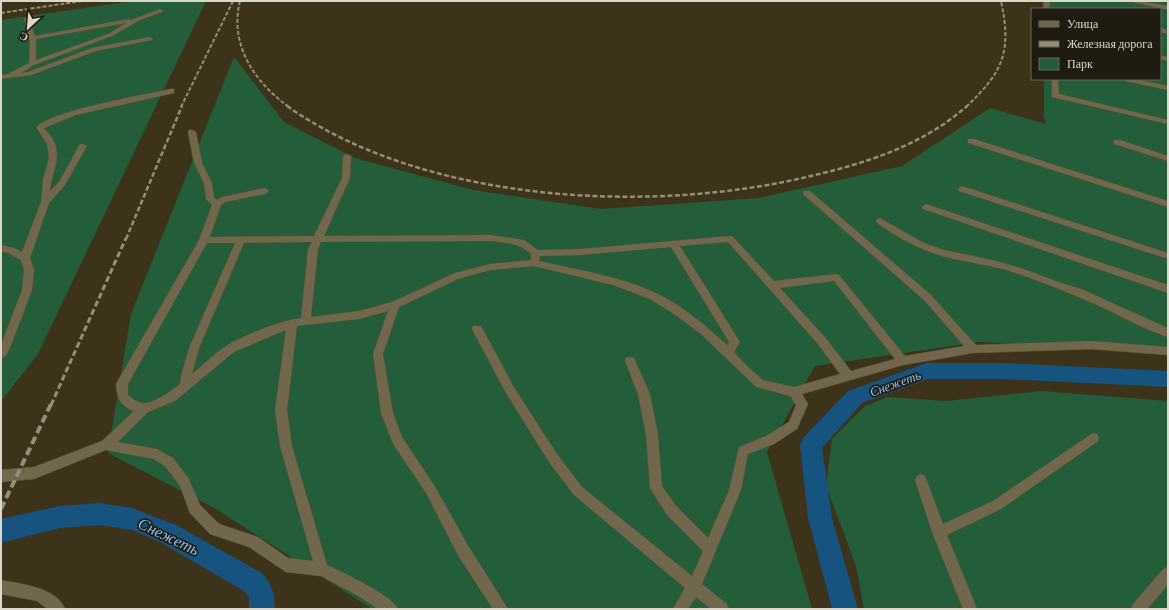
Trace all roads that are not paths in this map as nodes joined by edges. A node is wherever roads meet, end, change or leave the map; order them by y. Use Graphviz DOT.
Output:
graph roads {
  1 [pos="1131,1"];
  2 [pos="1168,8"];
  3 [pos="160,11"];
  4 [pos="138,19"];
  5 [pos="26,20"];
  6 [pos="33,38"];
  7 [pos="150,39"];
  8 [pos="32,64"];
  9 [pos="2,74"];
  10 [pos="10,76"];
  11 [pos="1055,80"];
  12 [pos="1129,80"];
  13 [pos="1168,88"];
  14 [pos="171,91"];
  15 [pos="1168,122"];
  16 [pos="192,132"];
  17 [pos="971,141"];
  18 [pos="1117,142"];
  19 [pos="83,146"];
  20 [pos="347,156"];
  21 [pos="1168,159"];
  22 [pos="962,189"];
  23 [pos="265,191"];
  24 [pos="808,193"];
  25 [pos="45,202"];
  26 [pos="216,204"];
  27 [pos="1168,204"];
  28 [pos="926,207"];
  29 [pos="880,220"];
  30 [pos="318,239"];
  31 [pos="204,240"];
  32 [pos="241,240"];
  33 [pos="674,244"];
  34 [pos="1,248"];
  35 [pos="1168,256"];
  36 [pos="25,258"];
  37 [pos="535,258"];
  38 [pos="773,285"];
  39 [pos="1168,288"];
  40 [pos="395,305"];
  41 [pos="306,321"];
  42 [pos="293,323"];
  43 [pos="476,329"];
  44 [pos="1168,333"];
  45 [pos="972,349"];
  46 [pos="1168,351"];
  47 [pos="728,352"];
  48 [pos="1,354"];
  49 [pos="903,360"];
  50 [pos="630,361"];
  51 [pos="848,376"];
  52 [pos="186,386"];
  53 [pos="794,392"];
  54 [pos="144,409"];
  55 [pos="1094,438"];
  56 [pos="106,445"];
  57 [pos="1,476"];
  58 [pos="921,480"];
  59 [pos="939,532"];
  60 [pos="710,549"];
  61 [pos="322,569"];
  62 [pos="1168,574"];
  63 [pos="1,587"];
  64 [pos="694,587"];
  65 [pos="58,609"];
  66 [pos="391,609"];
  67 [pos="501,609"];
  68 [pos="680,609"];
  69 [pos="722,609"];
  70 [pos="970,609"];
  71 [pos="1138,609"];
  1 -- 2 [label="street"];
  3 -- 4 [label="street"];
  4 -- 6 [label="street"];
  4 -- 8 [label="street"];
  5 -- 6 [label="street"];
  6 -- 8 [label="street"];
  7 -- 10 [label="street"];
  8 -- 10 [label="street"];
  9 -- 10 [label="street"];
  11 -- 15 [label="street"];
  12 -- 13 [label="street"];
  14 -- 25 [label="street"];
  16 -- 26 [label="street"];
  17 -- 27 [label="street"];
  18 -- 21 [label="street"];
  19 -- 25 [label="street"];
  20 -- 30 [label="street"];
  22 -- 35 [label="street"];
  23 -- 26 [label="street"];
  24 -- 45 [label="street"];
  25 -- 36 [label="street"];
  26 -- 31 [label="street"];
  28 -- 39 [label="street"];
  29 -- 44 [label="street"];
  30 -- 32 [label="street"];
  30 -- 37 [label="street"];
  30 -- 41 [label="street"];
  31 -- 32 [label="street"];
  31 -- 54 [label="street"];
  32 -- 52 [label="street"];
  33 -- 37 [label="street"];
  33 -- 38 [label="street"];
  33 -- 47 [label="street"];
  34 -- 36 [label="street"];
  36 -- 48 [label="street"];
  37 -- 40 [label="street"];
  37 -- 47 [label="street"];
  38 -- 49 [label="street"];
  38 -- 51 [label="street"];
  40 -- 41 [label="street"];
  40 -- 67 [label="street"];
  41 -- 42 [label="street"];
  42 -- 52 [label="street"];
  42 -- 61 [label="street"];
  43 -- 64 [label="street"];
  45 -- 46 [label="street"];
  45 -- 49 [label="street"];
  47 -- 53 [label="street"];
  49 -- 51 [label="street"];
  50 -- 60 [label="street"];
  51 -- 53 [label="street"];
  52 -- 54 [label="street"];
  53 -- 60 [label="street"];
  54 -- 56 [label="street"];
  55 -- 59 [label="street"];
  56 -- 57 [label="street"];
  56 -- 61 [label="street"];
  58 -- 59 [label="street"];
  59 -- 70 [label="street"];
  60 -- 64 [label="street"];
  61 -- 66 [label="street"];
  62 -- 71 [label="street"];
  63 -- 65 [label="street"];
  64 -- 68 [label="street"];
  64 -- 69 [label="street"];
}
